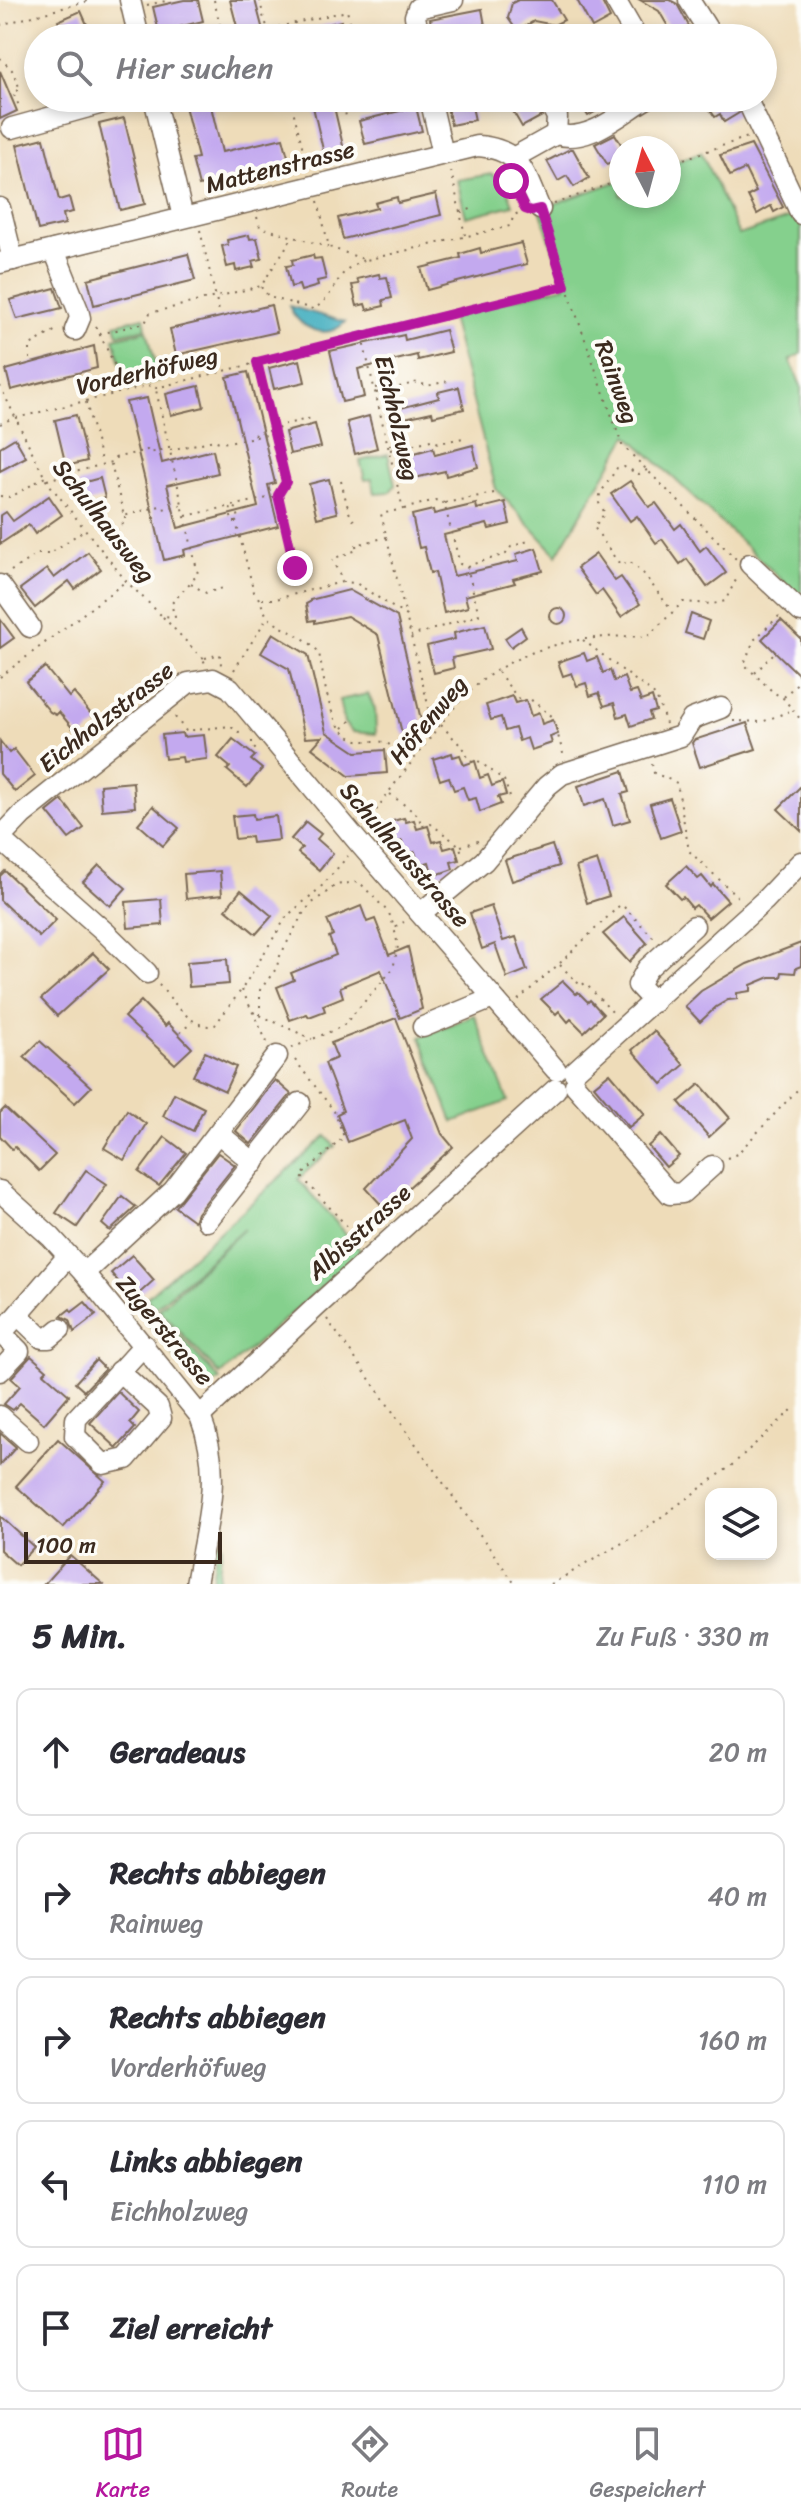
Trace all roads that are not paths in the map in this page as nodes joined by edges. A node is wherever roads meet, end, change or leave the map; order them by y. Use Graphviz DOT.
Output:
graph roads {
  1 [pos="453,0"];
  2 [pos="615,0"];
  3 [pos="689,0"];
  4 [pos="416,24"];
  5 [pos="629,24"];
  6 [pos="704,24"];
  7 [pos="70,112"];
  8 [pos="158,112"];
  9 [pos="434,112"];
  10 [pos="554,112"];
  11 [pos="624,112"];
  12 [pos="753,112"];
  13 [pos="20,126"];
  14 [pos="556,134"];
  15 [pos="513,158"];
  16 [pos="446,161"];
  17 [pos="0,208"];
  18 [pos="540,209"];
  19 [pos="801,214"];
  20 [pos="191,223"];
  21 [pos="54,250"];
  22 [pos="6,262"];
  23 [pos="76,325"];
  24 [pos="750,564"];
  25 [pos="6,577"];
  26 [pos="796,608"];
  27 [pos="30,627"];
  28 [pos="213,674"];
  29 [pos="727,714"];
  30 [pos="0,838"];
  31 [pos="801,862"];
  32 [pos="422,912"];
  33 [pos="694,926"];
  34 [pos="147,973"];
  35 [pos="654,1002"];
  36 [pos="499,1005"];
  37 [pos="423,1027"];
  38 [pos="272,1050"];
  39 [pos="565,1079"];
  40 [pos="300,1103"];
  41 [pos="218,1133"];
  42 [pos="254,1163"];
  43 [pos="712,1166"];
  44 [pos="0,1191"];
  45 [pos="207,1221"];
  46 [pos="68,1256"];
  47 [pos="84,1273"];
  48 [pos="18,1315"];
  49 [pos="60,1329"];
  50 [pos="1,1334"];
  51 [pos="144,1345"];
  52 [pos="119,1371"];
  53 [pos="1,1380"];
  54 [pos="0,1416"];
  55 [pos="200,1416"];
  56 [pos="28,1441"];
  57 [pos="196,1584"];
  1 -- 4 [label="street"];
  2 -- 5 [label="street"];
  3 -- 6 [label="street"];
  7 -- 13 [label="street"];
  8 -- 20 [label="street"];
  9 -- 16 [label="street"];
  10 -- 14 [label="street"];
  11 -- 14 [label="street"];
  12 -- 19 [label="street"];
  14 -- 15 [label="street"];
  15 -- 16 [label="street, Mattenstrasse"];
  15 -- 18 [label="street"];
  16 -- 20 [label="street, Mattenstrasse"];
  17 -- 22 [label="street"];
  20 -- 21 [label="street, Mattenstrasse"];
  21 -- 22 [label="street, Mattenstrasse"];
  21 -- 23 [label="street"];
  24 -- 26 [label="street"];
  25 -- 27 [label="street"];
  28 -- 30 [label="street, Eichholzstrasse"];
  28 -- 32 [label="street, Schulhausstrasse"];
  29 -- 32 [label="street"];
  30 -- 34 [label="street"];
  31 -- 35 [label="street, Albisstrasse"];
  32 -- 36 [label="street, Schulhausstrasse"];
  33 -- 35 [label="street"];
  35 -- 39 [label="street, Albisstrasse"];
  36 -- 37 [label="street"];
  36 -- 39 [label="street, Schulhausstrasse"];
  38 -- 41 [label="street"];
  39 -- 43 [label="street, Schulhausstrasse"];
  39 -- 55 [label="street, Albisstrasse"];
  40 -- 42 [label="street"];
  41 -- 42 [label="street"];
  41 -- 47 [label="street"];
  42 -- 45 [label="street"];
  44 -- 46 [label="street, Zugerstrasse"];
  46 -- 47 [label="street, Zugerstrasse"];
  46 -- 48 [label="street"];
  47 -- 51 [label="street, Zugerstrasse"];
  48 -- 49 [label="street"];
  48 -- 50 [label="street"];
  50 -- 53 [label="street"];
  51 -- 52 [label="street"];
  51 -- 55 [label="street, Zugerstrasse"];
  52 -- 52 [label="street"];
  54 -- 56 [label="street"];
  55 -- 57 [label="street, Zugerstrasse"];
}
